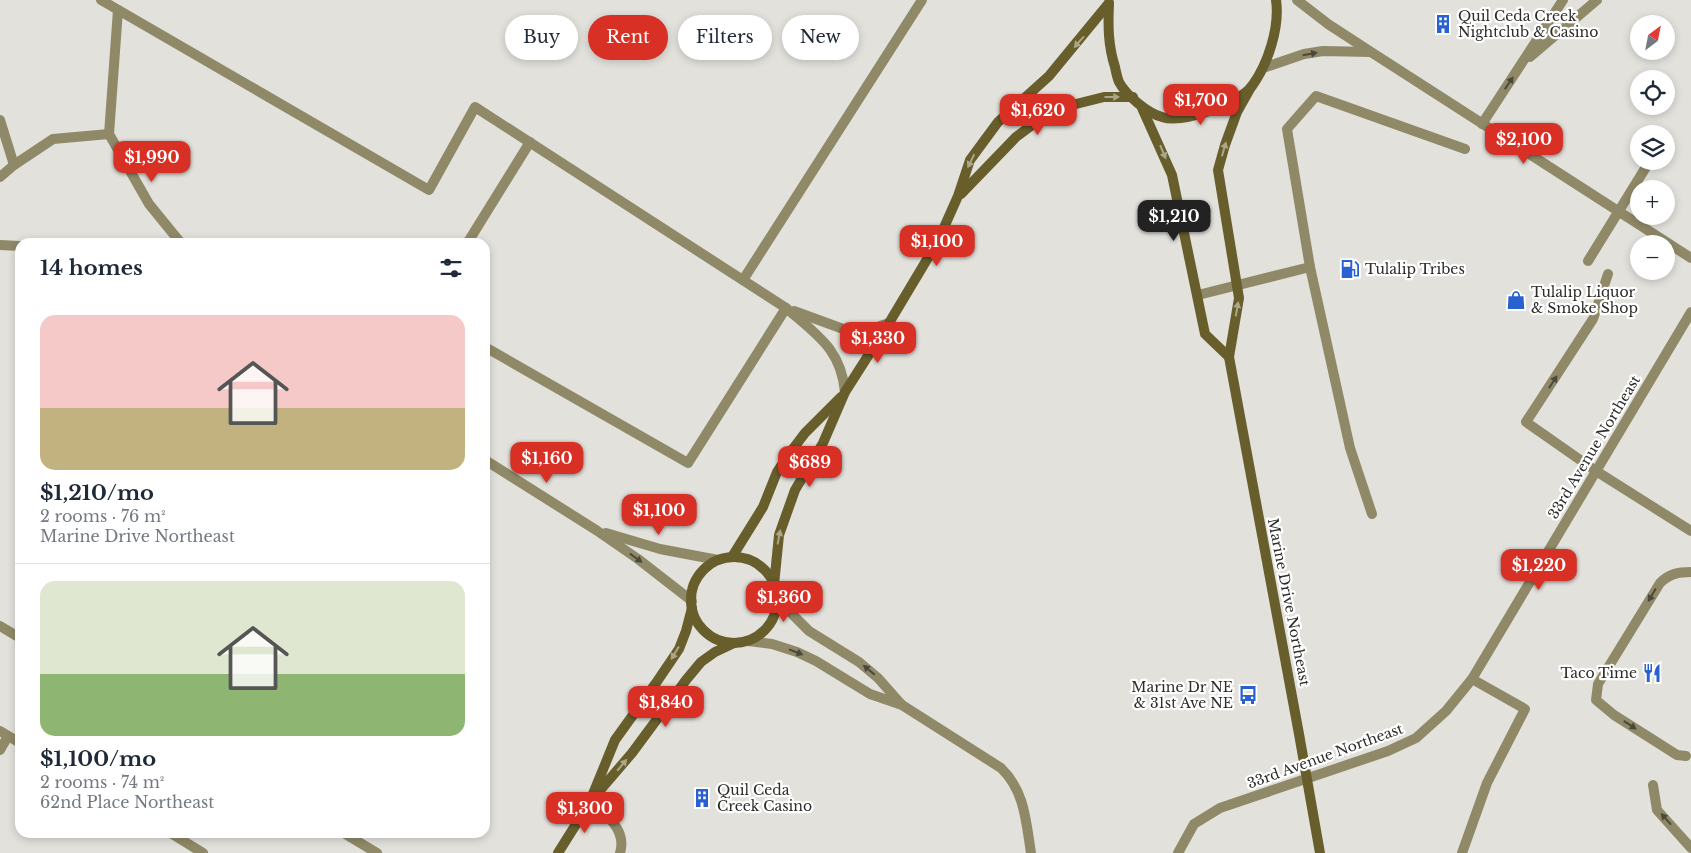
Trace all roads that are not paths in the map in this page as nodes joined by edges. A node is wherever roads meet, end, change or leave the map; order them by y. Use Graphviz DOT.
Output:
graph roads {
  1 [pos="101,0"];
  2 [pos="922,0"];
  3 [pos="1276,0"];
  4 [pos="1297,0"];
  5 [pos="1563,0"];
  6 [pos="1597,0"];
  7 [pos="1108,1"];
  8 [pos="118,10"];
  9 [pos="1371,52"];
  10 [pos="1522,64"];
  11 [pos="1263,68"];
  12 [pos="1252,86"];
  13 [pos="1133,97"];
  14 [pos="1142,108"];
  15 [pos="0,120"];
  16 [pos="1482,124"];
  17 [pos="109,134"];
  18 [pos="530,142"];
  19 [pos="1465,149"];
  20 [pos="14,165"];
  21 [pos="1644,170"];
  22 [pos="0,177"];
  23 [pos="958,196"];
  24 [pos="1618,211"];
  25 [pos="177,238"];
  26 [pos="470,238"];
  27 [pos="0,245"];
  28 [pos="15,246"];
  29 [pos="1691,258"];
  30 [pos="1588,261"];
  31 [pos="1310,266"];
  32 [pos="1608,274"];
  33 [pos="742,280"];
  34 [pos="1237,285"];
  35 [pos="1198,295"];
  36 [pos="786,308"];
  37 [pos="1691,312"];
  38 [pos="889,323"];
  39 [pos="490,350"];
  40 [pos="1229,357"];
  41 [pos="845,392"];
  42 [pos="490,463"];
  43 [pos="1596,471"];
  44 [pos="1372,514"];
  45 [pos="596,530"];
  46 [pos="1691,531"];
  47 [pos="732,557"];
  48 [pos="718,560"];
  49 [pos="1691,572"];
  50 [pos="774,585"];
  51 [pos="777,599"];
  52 [pos="692,604"];
  53 [pos="0,626"];
  54 [pos="15,635"];
  55 [pos="748,641"];
  56 [pos="734,643"];
  57 [pos="1472,679"];
  58 [pos="902,705"];
  59 [pos="4,734"];
  60 [pos="15,740"];
  61 [pos="0,750"];
  62 [pos="1686,756"];
  63 [pos="1307,779"];
  64 [pos="1653,785"];
  65 [pos="590,802"];
  66 [pos="179,838"];
  67 [pos="352,838"];
  68 [pos="1691,848"];
  69 [pos="203,853"];
  70 [pos="377,853"];
  71 [pos="558,853"];
  72 [pos="620,853"];
  73 [pos="1031,853"];
  74 [pos="1178,853"];
  75 [pos="1320,853"];
  76 [pos="1462,853"];
  1 -- 8 [label="street"];
  2 -- 33 [label="street"];
  3 -- 11 [label="street, Marine Drive Northeast"];
  4 -- 9 [label="street"];
  5 -- 10 [label="street"];
  6 -- 10 [label="street"];
  7 -- 13 [label="street"];
  7 -- 23 [label="street, one-way"];
  8 -- 17 [label="street"];
  8 -- 18 [label="street"];
  11 -- 9 [label="street, one-way"];
  9 -- 16 [label="street"];
  16 -- 10 [label="street, one-way"];
  11 -- 12 [label="street, Marine Drive Northeast"];
  12 -- 14 [label="street"];
  34 -- 12 [label="street, Marine Drive Northeast, one-way"];
  13 -- 14 [label="street"];
  23 -- 13 [label="street, one-way"];
  14 -- 35 [label="street, one-way"];
  15 -- 20 [label="street"];
  16 -- 24 [label="street"];
  17 -- 20 [label="street"];
  17 -- 25 [label="street"];
  18 -- 26 [label="street"];
  18 -- 33 [label="street"];
  19 -- 31 [label="street"];
  20 -- 22 [label="street"];
  21 -- 24 [label="street"];
  23 -- 38 [label="street"];
  24 -- 29 [label="street"];
  24 -- 30 [label="street"];
  27 -- 28 [label="street"];
  31 -- 34 [label="street"];
  31 -- 44 [label="street"];
  43 -- 32 [label="street, one-way"];
  33 -- 36 [label="street"];
  34 -- 35 [label="street"];
  40 -- 34 [label="street, Marine Drive Northeast, one-way"];
  35 -- 40 [label="street"];
  36 -- 38 [label="street"];
  36 -- 39 [label="street"];
  36 -- 41 [label="street"];
  37 -- 43 [label="street, 33rd Avenue Northeast"];
  38 -- 41 [label="street"];
  40 -- 63 [label="street, Marine Drive Northeast"];
  41 -- 47 [label="street"];
  50 -- 41 [label="street, one-way"];
  42 -- 45 [label="street"];
  43 -- 46 [label="street"];
  43 -- 57 [label="street, 33rd Avenue Northeast"];
  45 -- 48 [label="street"];
  45 -- 52 [label="street, one-way"];
  47 -- 48 [label="street"];
  47 -- 50 [label="street"];
  48 -- 52 [label="street"];
  49 -- 62 [label="street, one-way"];
  50 -- 51 [label="street"];
  51 -- 55 [label="street"];
  58 -- 51 [label="street, one-way"];
  52 -- 56 [label="street"];
  52 -- 65 [label="street, one-way"];
  53 -- 54 [label="street"];
  55 -- 56 [label="street"];
  55 -- 58 [label="street, one-way"];
  65 -- 56 [label="street, one-way"];
  57 -- 63 [label="street, 33rd Avenue Northeast"];
  57 -- 76 [label="street"];
  58 -- 73 [label="street"];
  59 -- 60 [label="street"];
  59 -- 61 [label="street"];
  63 -- 74 [label="street, 33rd Avenue Northeast"];
  63 -- 75 [label="street, Marine Drive Northeast"];
  68 -- 64 [label="street, one-way"];
  65 -- 71 [label="street"];
  65 -- 72 [label="street"];
  66 -- 69 [label="street"];
  67 -- 70 [label="street"];
}
